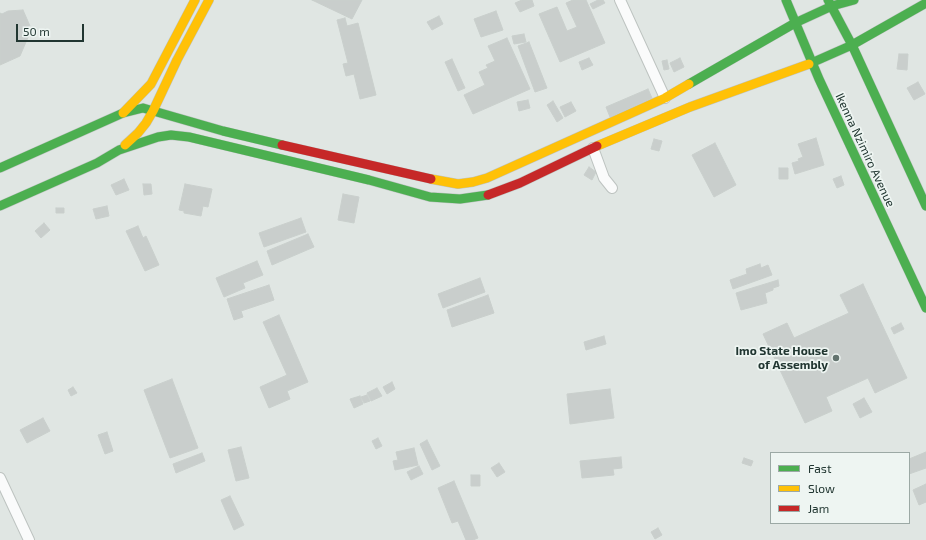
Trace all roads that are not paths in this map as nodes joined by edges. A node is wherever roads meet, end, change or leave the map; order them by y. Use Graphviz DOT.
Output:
graph roads {
  1 [pos="195,0"];
  2 [pos="210,0"];
  3 [pos="620,0"];
  4 [pos="786,0"];
  5 [pos="854,0"];
  6 [pos="830,3"];
  7 [pos="926,3"];
  8 [pos="795,23"];
  9 [pos="852,45"];
  10 [pos="813,63"];
  11 [pos="665,98"];
  12 [pos="153,111"];
  13 [pos="123,113"];
  14 [pos="593,148"];
  15 [pos="119,150"];
  16 [pos="0,168"];
  17 [pos="472,182"];
  18 [pos="612,188"];
  19 [pos="474,197"];
  20 [pos="0,206"];
  21 [pos="926,206"];
  22 [pos="926,308"];
  23 [pos="0,478"];
  24 [pos="29,540"];
  1 -- 13 [label="street"];
  2 -- 12 [label="street"];
  3 -- 11 [label="street"];
  4 -- 8 [label="street, Ikenna Nzimiro Avenue"];
  5 -- 6 [label="street"];
  6 -- 8 [label="street"];
  6 -- 9 [label="street"];
  7 -- 9 [label="street"];
  8 -- 10 [label="street, Ikenna Nzimiro Avenue"];
  8 -- 11 [label="street"];
  9 -- 10 [label="street"];
  9 -- 21 [label="street"];
  10 -- 14 [label="street"];
  10 -- 22 [label="street, Ikenna Nzimiro Avenue"];
  11 -- 17 [label="street"];
  12 -- 13 [label="street"];
  12 -- 15 [label="street"];
  12 -- 17 [label="street"];
  13 -- 16 [label="street"];
  14 -- 18 [label="street"];
  14 -- 19 [label="street"];
  15 -- 19 [label="street"];
  15 -- 20 [label="street"];
  17 -- 19 [label="street"];
  23 -- 24 [label="street"];
}
